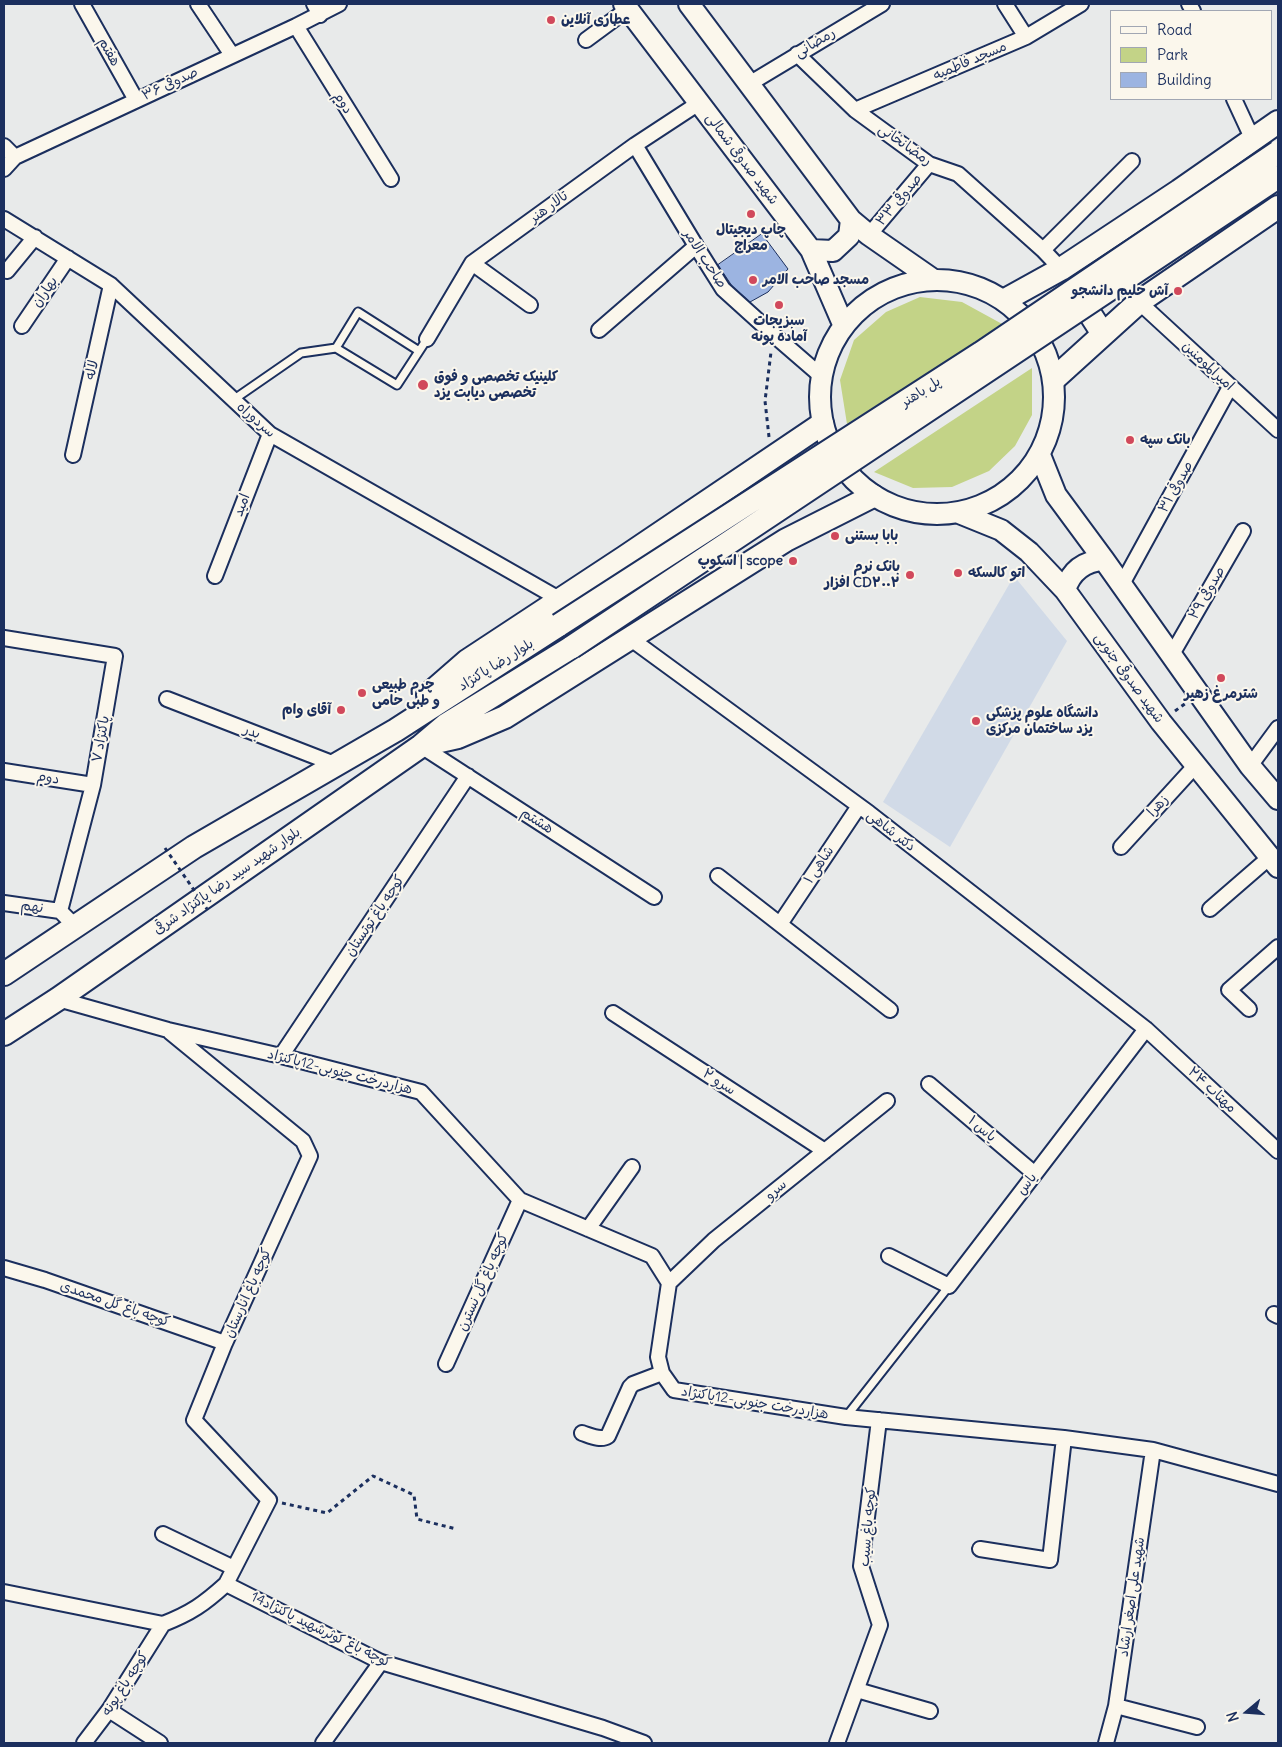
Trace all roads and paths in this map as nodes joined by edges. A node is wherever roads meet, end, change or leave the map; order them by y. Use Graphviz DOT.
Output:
graph roads {
  1 [pos="82,4"];
  2 [pos="198,4"];
  3 [pos="339,4"];
  4 [pos="689,4"];
  5 [pos="882,4"];
  6 [pos="1005,4"];
  7 [pos="1081,4"];
  8 [pos="626,6"];
  9 [pos="317,9"];
  10 [pos="296,26"];
  11 [pos="1026,37"];
  12 [pos="586,40"];
  13 [pos="797,54"];
  14 [pos="232,55"];
  15 [pos="749,84"];
  16 [pos="136,100"];
  17 [pos="1234,100"];
  18 [pos="699,103"];
  19 [pos="855,110"];
  20 [pos="1278,122"];
  21 [pos="1253,140"];
  22 [pos="635,145"];
  23 [pos="4,146"];
  24 [pos="1278,152"];
  25 [pos="15,157"];
  26 [pos="1132,161"];
  27 [pos="929,164"];
  28 [pos="4,169"];
  29 [pos="1278,178"];
  30 [pos="391,179"];
  31 [pos="1278,207"];
  32 [pos="4,219"];
  33 [pos="851,220"];
  34 [pos="869,235"];
  35 [pos="35,238"];
  36 [pos="696,246"];
  37 [pos="811,250"];
  38 [pos="1043,250"];
  39 [pos="68,258"];
  40 [pos="472,263"];
  41 [pos="1061,269"];
  42 [pos="7,271"];
  43 [pos="931,278"];
  44 [pos="111,285"];
  45 [pos="1005,300"];
  46 [pos="1139,302"];
  47 [pos="530,304"];
  48 [pos="843,324"];
  49 [pos="22,326"];
  50 [pos="599,330"];
  51 [pos="1103,334"];
  52 [pos="775,336"];
  53 [pos="427,339"];
  54 [pos="336,348"];
  55 [pos="419,352"];
  56 [pos="820,375"];
  57 [pos="1054,378"];
  58 [pos="1230,387"];
  59 [pos="233,400"];
  60 [pos="822,424"];
  61 [pos="1278,430"];
  62 [pos="270,434"];
  63 [pos="73,455"];
  64 [pos="1040,455"];
  65 [pos="772,456"];
  66 [pos="747,475"];
  67 [pos="873,496"];
  68 [pos="959,514"];
  69 [pos="1243,531"];
  70 [pos="786,540"];
  71 [pos="1104,560"];
  72 [pos="215,576"];
  73 [pos="1121,586"];
  74 [pos="1065,590"];
  75 [pos="560,600"];
  76 [pos="559,625"];
  77 [pos="4,638"];
  78 [pos="631,639"];
  79 [pos="572,647"];
  80 [pos="1171,656"];
  81 [pos="1199,694"];
  82 [pos="167,699"];
  83 [pos="1161,722"];
  84 [pos="447,724"];
  85 [pos="1278,728"];
  86 [pos="396,730"];
  87 [pos="421,746"];
  88 [pos="337,765"];
  89 [pos="1195,766"];
  90 [pos="1250,766"];
  91 [pos="4,771"];
  92 [pos="468,776"];
  93 [pos="93,785"];
  94 [pos="1278,799"];
  95 [pos="859,806"];
  96 [pos="1121,847"];
  97 [pos="165,848"];
  98 [pos="1274,862"];
  99 [pos="718,876"];
  100 [pos="654,897"];
  101 [pos="4,903"];
  102 [pos="207,909"];
  103 [pos="1210,909"];
  104 [pos="68,918"];
  105 [pos="780,924"];
  106 [pos="1278,947"];
  107 [pos="4,974"];
  108 [pos="58,999"];
  109 [pos="1249,1009"];
  110 [pos="890,1010"];
  111 [pos="613,1013"];
  112 [pos="1146,1029"];
  113 [pos="168,1030"];
  114 [pos="4,1034"];
  115 [pos="281,1056"];
  116 [pos="929,1084"];
  117 [pos="887,1101"];
  118 [pos="825,1151"];
  119 [pos="1278,1151"];
  120 [pos="632,1167"];
  121 [pos="1035,1174"];
  122 [pos="520,1200"];
  123 [pos="588,1229"];
  124 [pos="889,1256"];
  125 [pos="4,1268"];
  126 [pos="669,1283"];
  127 [pos="949,1286"];
  128 [pos="225,1343"];
  129 [pos="446,1364"];
  130 [pos="662,1373"];
  131 [pos="846,1416"];
  132 [pos="879,1420"];
  133 [pos="582,1434"];
  134 [pos="1064,1438"];
  135 [pos="1153,1450"];
  136 [pos="1278,1484"];
  137 [pos="269,1500"];
  138 [pos="456,1529"];
  139 [pos="163,1534"];
  140 [pos="980,1549"];
  141 [pos="234,1568"];
  142 [pos="226,1584"];
  143 [pos="4,1592"];
  144 [pos="163,1624"];
  145 [pos="381,1662"];
  146 [pos="857,1690"];
  147 [pos="1116,1706"];
  148 [pos="108,1710"];
  149 [pos="930,1712"];
  150 [pos="1197,1727"];
  151 [pos="84,1743"];
  152 [pos="160,1743"];
  153 [pos="323,1743"];
  154 [pos="644,1743"];
  155 [pos="837,1743"];
  156 [pos="1106,1743"];
  1 -- 16 [label="street, هفتم"];
  2 -- 14 [label="street"];
  3 -- 9 [label="street, صدوقی ۳۶"];
  4 -- 15 [label="main road"];
  5 -- 13 [label="street, رمضانی"];
  6 -- 11 [label="street"];
  7 -- 11 [label="street, مسجد فاطمیه"];
  8 -- 12 [label="street"];
  8 -- 18 [label="main road, شهید صدوقی شمالی"];
  9 -- 10 [label="street, صدوقی ۳۶"];
  10 -- 14 [label="street, صدوقی ۳۶"];
  10 -- 30 [label="street, دوم"];
  11 -- 19 [label="street, مسجد فاطمیه"];
  13 -- 15 [label="street, رمضانی"];
  13 -- 19 [label="street, رمضانخانی"];
  14 -- 16 [label="street, صدوقی ۳۶"];
  15 -- 33 [label="main road"];
  16 -- 25 [label="street, صدوقی ۳۶"];
  17 -- 21 [label="street"];
  18 -- 22 [label="street, تالار هنر"];
  18 -- 37 [label="main road, شهید صدوقی شمالی"];
  19 -- 27 [label="street, رمضانخانی"];
  20 -- 21 [label="main road"];
  21 -- 41 [label="main road"];
  22 -- 36 [label="street, صاحب الامر"];
  22 -- 40 [label="street, تالار هنر"];
  23 -- 25 [label="street"];
  24 -- 76 [label="main road, پل باهنر, bridge"];
  25 -- 28 [label="street, صدوقی ۳۶"];
  26 -- 38 [label="street"];
  27 -- 34 [label="street, صدوقی ۳۳"];
  27 -- 38 [label="street, رمضانخانی"];
  29 -- 79 [label="main road, پل باهنر, bridge"];
  31 -- 46 [label="main road"];
  32 -- 35 [label="street, سردوراه"];
  33 -- 34 [label="main road"];
  33 -- 37 [label="main road"];
  34 -- 43 [label="main road"];
  35 -- 39 [label="street, سردوراه"];
  35 -- 42 [label="street"];
  36 -- 50 [label="street"];
  36 -- 52 [label="street, صاحب الامر"];
  37 -- 48 [label="main road, شهید صدوقی شمالی"];
  38 -- 41 [label="street, رمضانخانی"];
  39 -- 44 [label="street, سردوراه"];
  39 -- 49 [label="street, بهاران"];
  40 -- 47 [label="street"];
  40 -- 53 [label="street, تالار هنر"];
  41 -- 45 [label="main road"];
  41 -- 51 [label="main road"];
  43 -- 45 [label="main road"];
  43 -- 48 [label="main road"];
  44 -- 59 [label="street, سردوراه"];
  44 -- 63 [label="street, لاله"];
  45 -- 57 [label="main road"];
  46 -- 51 [label="main road"];
  46 -- 58 [label="street, امیرالمومنین"];
  48 -- 56 [label="main road"];
  51 -- 57 [label="main road"];
  52 -- 56 [label="street, صاحب الامر"];
  52 -- 65 [label="path"];
  53 -- 55 [label="lane"];
  54 -- 55 [label="lane"];
  54 -- 55 [label="lane"];
  54 -- 59 [label="lane"];
  56 -- 60 [label="main road"];
  57 -- 64 [label="main road"];
  58 -- 61 [label="street, امیرالمومنین"];
  58 -- 73 [label="street, صدوقی ۳۱"];
  59 -- 62 [label="street, سردوراه"];
  60 -- 65 [label="main road"];
  60 -- 67 [label="main road"];
  62 -- 72 [label="street, امید"];
  62 -- 75 [label="street, سردوراه"];
  64 -- 68 [label="main road"];
  64 -- 71 [label="main road"];
  65 -- 66 [label="main road"];
  66 -- 70 [label="main road"];
  66 -- 75 [label="main road"];
  67 -- 68 [label="main road"];
  67 -- 70 [label="main road"];
  68 -- 74 [label="main road, شهید صدوقی جنوبی"];
  69 -- 80 [label="street, صدوقی ۲۹"];
  70 -- 78 [label="main road"];
  71 -- 73 [label="main road"];
  71 -- 74 [label="main road"];
  73 -- 80 [label="main road"];
  74 -- 83 [label="main road, شهید صدوقی جنوبی"];
  75 -- 86 [label="main road"];
  76 -- 86 [label="main road, بلوار رضا پاکنژاد"];
  77 -- 93 [label="street, پاکنژاد ۷"];
  78 -- 87 [label="main road"];
  78 -- 95 [label="street, دکتر شاهی"];
  79 -- 84 [label="main road, بلوار رضا پاکنژاد"];
  80 -- 81 [label="main road"];
  81 -- 83 [label="path"];
  81 -- 90 [label="main road"];
  82 -- 88 [label="street, بدر"];
  83 -- 89 [label="main road, شهید صدوقی جنوبی"];
  84 -- 87 [label="main road, بلوار شهید سید رضا پاکنژاد شرقی"];
  85 -- 90 [label="street"];
  86 -- 88 [label="main road"];
  87 -- 92 [label="street, هشتم"];
  87 -- 108 [label="main road, بلوار شهید سید رضا پاکنژاد شرقی"];
  88 -- 104 [label="main road"];
  89 -- 96 [label="street, زهرا"];
  89 -- 98 [label="main road, شهید صدوقی جنوبی"];
  90 -- 94 [label="main road"];
  91 -- 93 [label="street, دوم"];
  92 -- 100 [label="street, هشتم"];
  92 -- 115 [label="street, کوچه باغ توتستان"];
  93 -- 104 [label="street, پاکنژاد ۷"];
  95 -- 105 [label="street, شاهی ۱"];
  95 -- 112 [label="street, دکتر شاهی"];
  97 -- 102 [label="path, bridge"];
  98 -- 103 [label="street"];
  99 -- 105 [label="street"];
  101 -- 104 [label="street, نهم"];
  104 -- 107 [label="main road"];
  105 -- 110 [label="street"];
  106 -- 109 [label="street"];
  108 -- 113 [label="street, هزاردرخت جنوبی-12پاکنژاد"];
  108 -- 114 [label="main road, بلوار شهید سید رضا پاکنژاد شرقی"];
  111 -- 118 [label="street, سرو ۲"];
  112 -- 119 [label="street, مهتاب ۲۴"];
  112 -- 121 [label="street, یاس"];
  113 -- 115 [label="street, هزاردرخت جنوبی-12پاکنژاد"];
  113 -- 128 [label="street, کوچه باغ انارستان"];
  115 -- 122 [label="street, هزاردرخت جنوبی-12پاکنژاد"];
  116 -- 121 [label="street, یاس ۱"];
  117 -- 118 [label="street, سرو"];
  118 -- 126 [label="street, سرو"];
  120 -- 123 [label="street"];
  121 -- 127 [label="street, یاس"];
  122 -- 123 [label="street, هزاردرخت جنوبی-12پاکنژاد"];
  122 -- 129 [label="street, کوچه باغ گل نسترن"];
  123 -- 126 [label="street, هزاردرخت جنوبی-12پاکنژاد"];
  124 -- 127 [label="street"];
  125 -- 128 [label="street, کوچه باغ گل محمدی"];
  126 -- 130 [label="street"];
  127 -- 131 [label="lane"];
  128 -- 137 [label="street, کوچه باغ انارستان"];
  130 -- 131 [label="street, هزاردرخت جنوبی-12پاکنژاد"];
  130 -- 133 [label="street"];
  131 -- 132 [label="street, هزاردرخت جنوبی-12پاکنژاد"];
  132 -- 134 [label="street, هزاردرخت جنوبی-12پاکنژاد"];
  132 -- 146 [label="street, کوچه باغ سیب"];
  134 -- 135 [label="street, هزاردرخت جنوبی-12پاکنژاد"];
  134 -- 140 [label="street"];
  135 -- 136 [label="street, هزاردرخت جنوبی-12پاکنژاد"];
  135 -- 147 [label="street, شهید علی اصغر ارشاد"];
  137 -- 138 [label="path"];
  137 -- 141 [label="street"];
  139 -- 141 [label="street"];
  141 -- 142 [label="street"];
  142 -- 144 [label="street"];
  142 -- 145 [label="street, کوچه باغ کوثرشهید پاکنژاد14"];
  143 -- 144 [label="street"];
  144 -- 148 [label="street, کوچه باغ پونه"];
  145 -- 153 [label="street"];
  145 -- 154 [label="street, کوچه باغ کوثرشهید پاکنژاد14"];
  146 -- 149 [label="street"];
  146 -- 155 [label="street, کوچه باغ سیب"];
  147 -- 150 [label="street"];
  147 -- 156 [label="street, شهید علی اصغر ارشاد"];
  148 -- 151 [label="street, کوچه باغ پونه"];
  148 -- 152 [label="street"];
}
